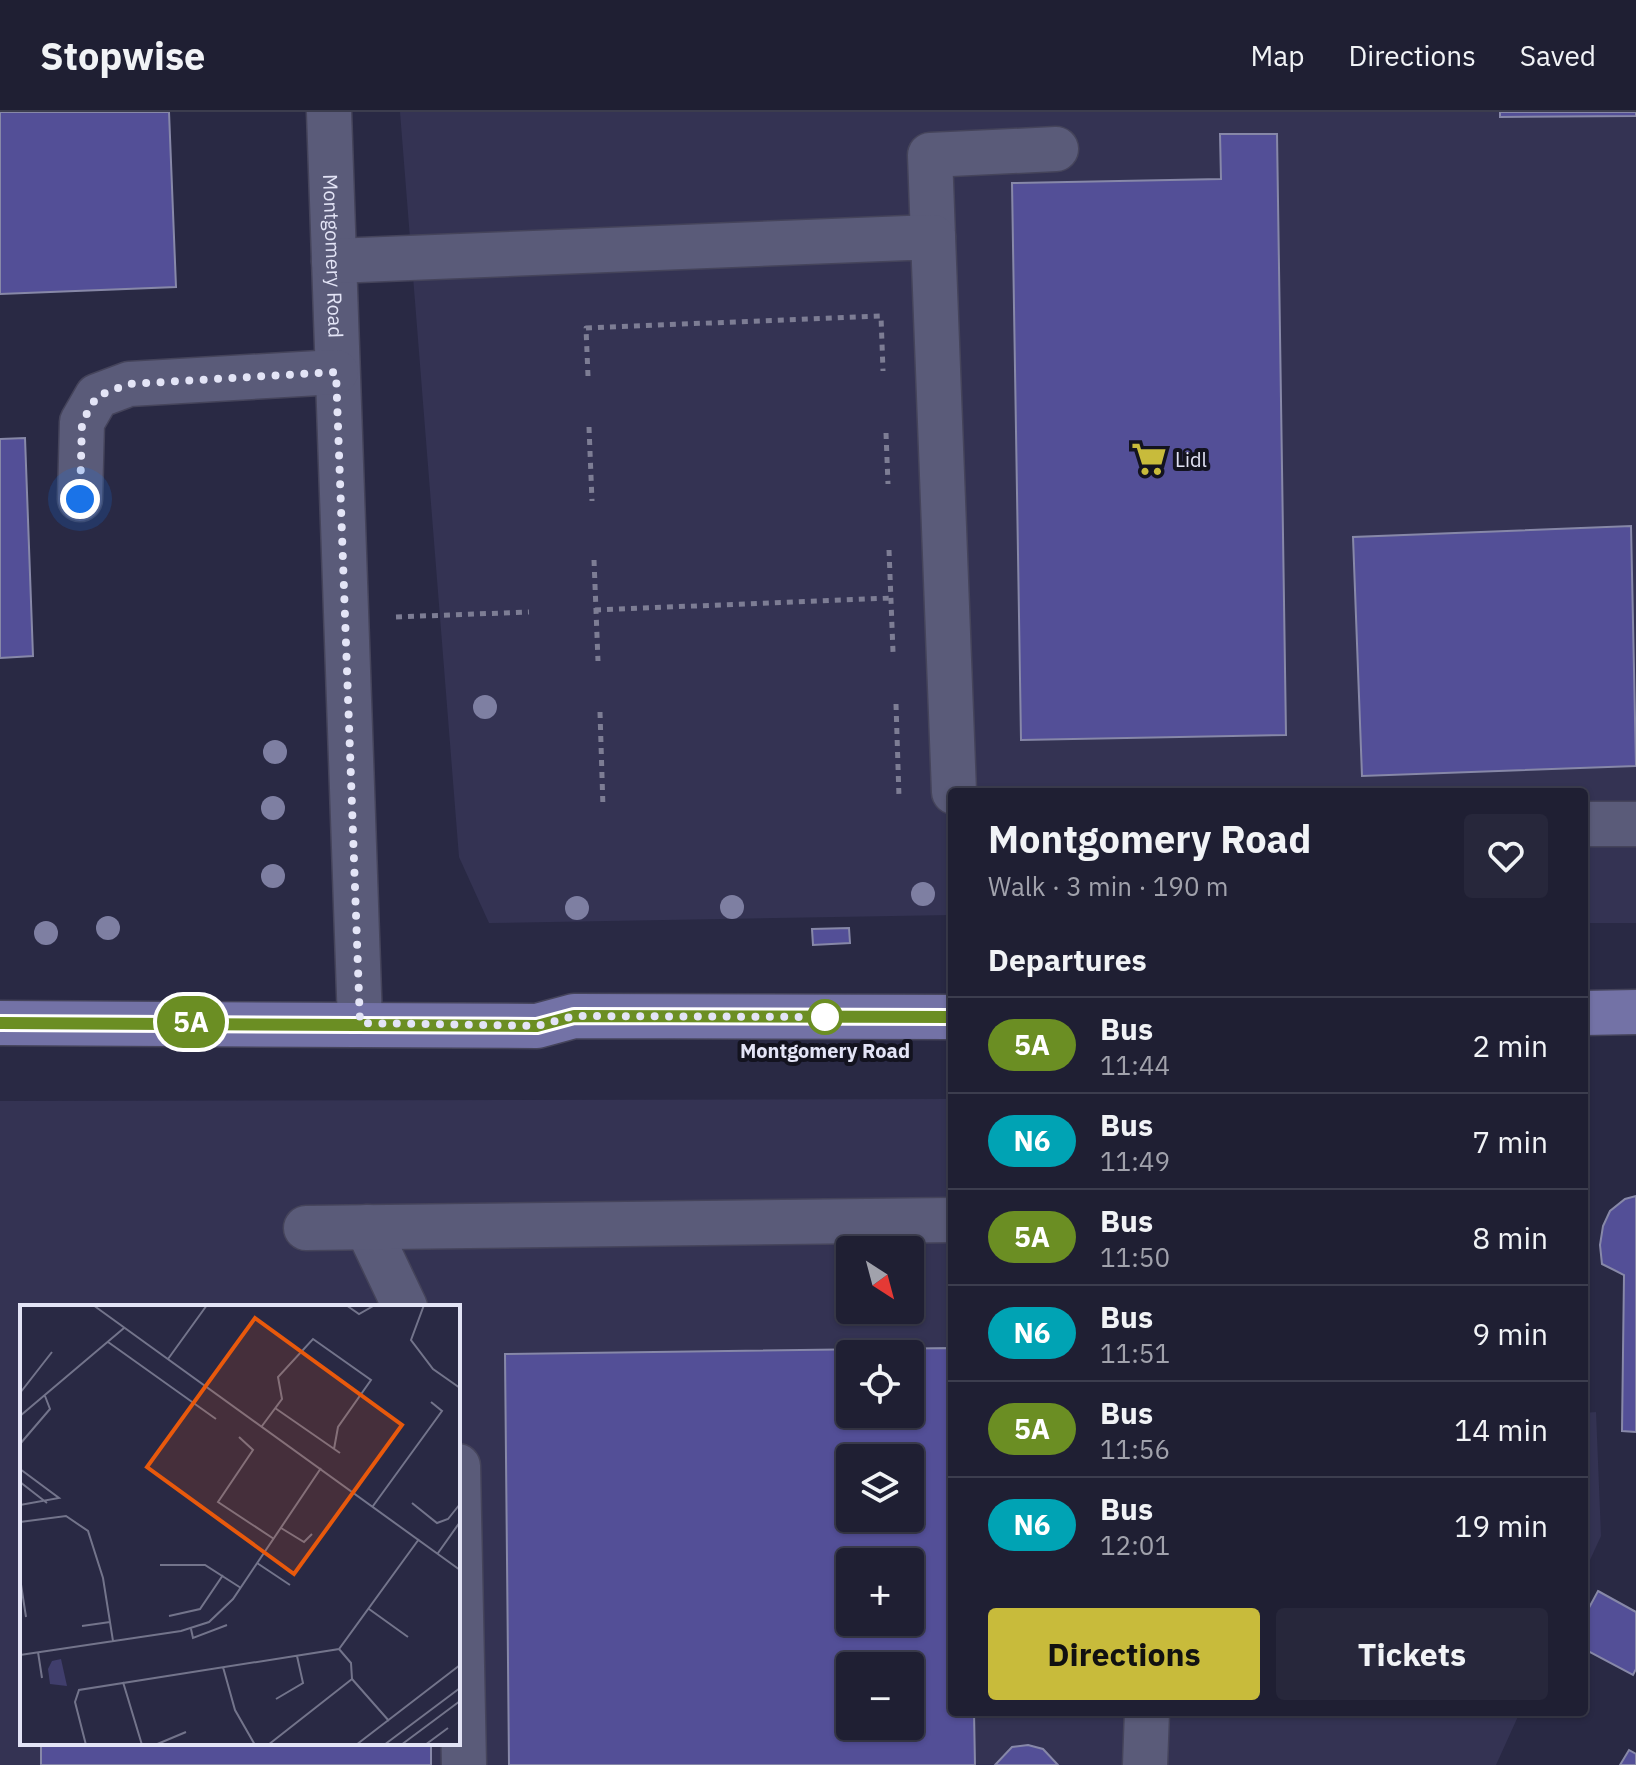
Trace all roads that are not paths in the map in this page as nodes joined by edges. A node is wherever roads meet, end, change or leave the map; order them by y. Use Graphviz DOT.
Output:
graph roads {
  1 [pos="329,112"];
  2 [pos="1056,149"];
  3 [pos="933,237"];
  4 [pos="334,261"];
  5 [pos="336,372"];
  6 [pos="80,499"];
  7 [pos="954,788"];
  8 [pos="1588,824"];
  9 [pos="1636,824"];
  10 [pos="1636,1012"];
  11 [pos="1588,1013"];
  12 [pos="948,1017"];
  13 [pos="0,1023"];
  14 [pos="360,1023"];
  15 [pos="948,1220"];
  16 [pos="367,1227"];
  17 [pos="306,1228"];
  18 [pos="404,1305"];
  19 [pos="460,1566"];
  20 [pos="1147,1716"];
  21 [pos="464,1765"];
  22 [pos="1145,1765"];
  1 -- 4 [label="street, Montgomery Road"];
  2 -- 3 [label="street"];
  3 -- 4 [label="street"];
  3 -- 7 [label="street"];
  4 -- 5 [label="street, Montgomery Road"];
  5 -- 6 [label="street"];
  5 -- 14 [label="street, Montgomery Road"];
  8 -- 9 [label="street"];
  10 -- 11 [label="main road"];
  12 -- 14 [label="main road"];
  13 -- 14 [label="main road"];
  15 -- 16 [label="street"];
  16 -- 17 [label="street"];
  16 -- 18 [label="street"];
  19 -- 21 [label="street"];
  20 -- 22 [label="street"];
}
